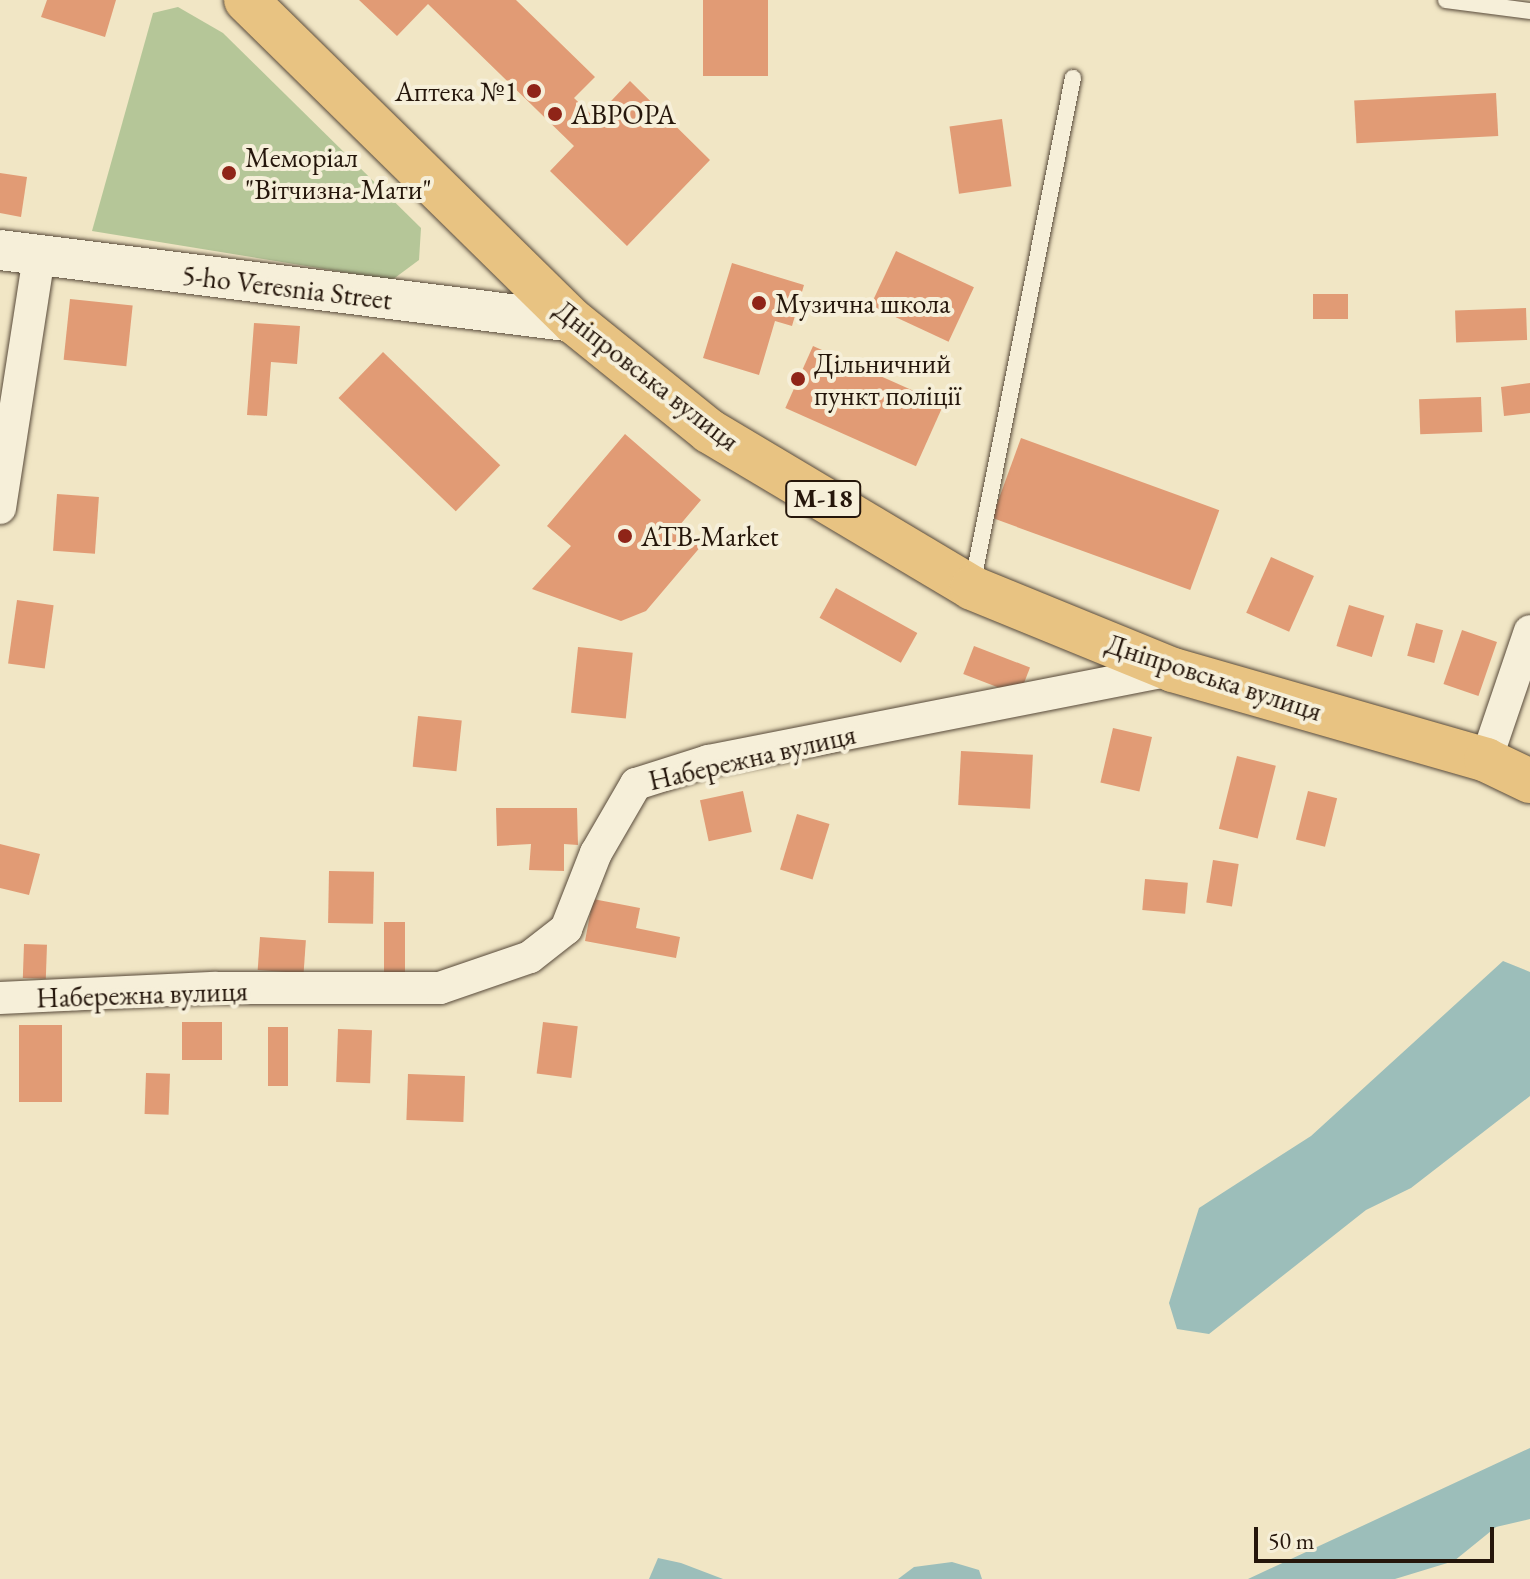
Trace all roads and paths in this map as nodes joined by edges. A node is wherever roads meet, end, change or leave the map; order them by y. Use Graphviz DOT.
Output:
graph roads {
  1 [pos="246,0"];
  2 [pos="1446,0"];
  3 [pos="1530,11"];
  4 [pos="1073,78"];
  5 [pos="0,250"];
  6 [pos="39,256"];
  7 [pos="574,322"];
  8 [pos="0,508"];
  9 [pos="972,588"];
  10 [pos="1530,631"];
  11 [pos="1173,670"];
  12 [pos="1486,760"];
  13 [pos="1530,781"];
  14 [pos="0,998"];
  1 -- 7 [label="highway, Дніпровська вулиця / М-18"];
  2 -- 3 [label="lane"];
  4 -- 9 [label="lane"];
  5 -- 6 [label="street, 5-ho Veresnia Street"];
  6 -- 7 [label="street, 5-ho Veresnia Street"];
  6 -- 8 [label="street"];
  7 -- 9 [label="highway, Дніпровська вулиця / М-18"];
  9 -- 11 [label="highway, Дніпровська вулиця / М-18"];
  10 -- 12 [label="street"];
  11 -- 12 [label="highway, Дніпровська вулиця / М-18"];
  11 -- 14 [label="street, Набережна вулиця"];
  12 -- 13 [label="highway, Дніпровська вулиця / М-18"];
}
